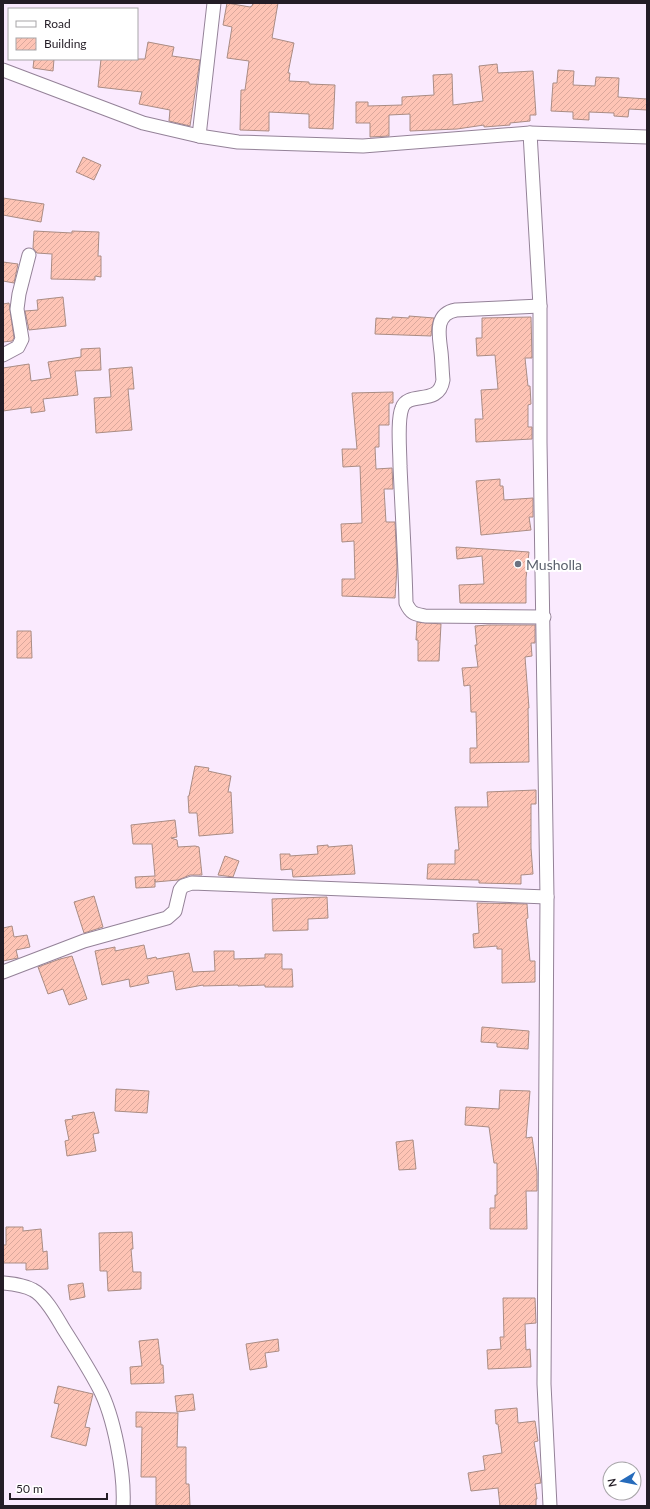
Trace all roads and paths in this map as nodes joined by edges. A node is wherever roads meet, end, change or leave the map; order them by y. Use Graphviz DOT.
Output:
graph roads {
  1 [pos="214,3"];
  2 [pos="3,70"];
  3 [pos="530,133"];
  4 [pos="199,136"];
  5 [pos="647,137"];
  6 [pos="29,255"];
  7 [pos="540,306"];
  8 [pos="3,354"];
  9 [pos="544,617"];
  10 [pos="547,897"];
  11 [pos="3,972"];
  12 [pos="3,1283"];
  13 [pos="123,1506"];
  14 [pos="550,1506"];
  1 -- 4 [label="street"];
  2 -- 4 [label="street"];
  3 -- 4 [label="street"];
  3 -- 5 [label="street"];
  3 -- 7 [label="street"];
  6 -- 8 [label="street"];
  7 -- 9 [label="street"];
  7 -- 9 [label="street"];
  9 -- 10 [label="street"];
  10 -- 11 [label="street"];
  10 -- 14 [label="street"];
  12 -- 13 [label="street"];
}
